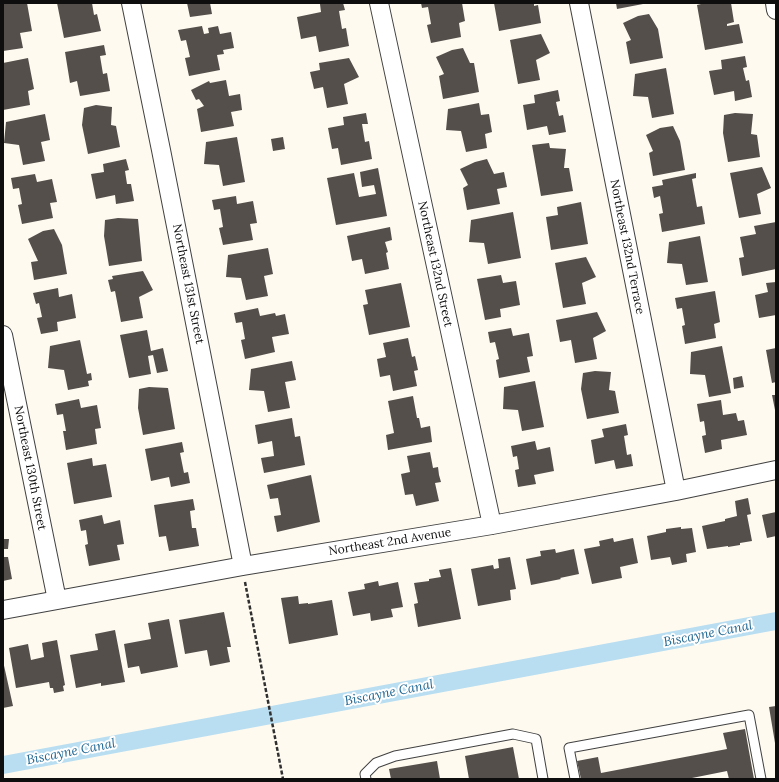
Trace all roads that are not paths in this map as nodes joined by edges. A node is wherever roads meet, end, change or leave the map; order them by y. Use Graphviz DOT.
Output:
graph roads {
  1 [pos="131,3"];
  2 [pos="379,3"];
  3 [pos="579,3"];
  4 [pos="774,3"];
  5 [pos="776,10"];
  6 [pos="3,335"];
  7 [pos="776,470"];
  8 [pos="676,491"];
  9 [pos="492,525"];
  10 [pos="244,573"];
  11 [pos="57,600"];
  12 [pos="3,610"];
  13 [pos="366,779"];
  14 [pos="543,779"];
  15 [pos="575,779"];
  16 [pos="761,779"];
  1 -- 10 [label="street, Northeast 131st Street"];
  2 -- 9 [label="street, Northeast 132nd Street"];
  3 -- 8 [label="street, Northeast 132nd Terrace"];
  4 -- 5 [label="street"];
  6 -- 11 [label="street, Northeast 130th Street"];
  7 -- 8 [label="street, Northeast 2nd Avenue"];
  8 -- 9 [label="street, Northeast 2nd Avenue"];
  9 -- 10 [label="street, Northeast 2nd Avenue"];
  10 -- 11 [label="street, Northeast 2nd Avenue"];
  11 -- 12 [label="street, Northeast 2nd Avenue"];
  13 -- 14 [label="lane"];
  15 -- 16 [label="lane"];
}
